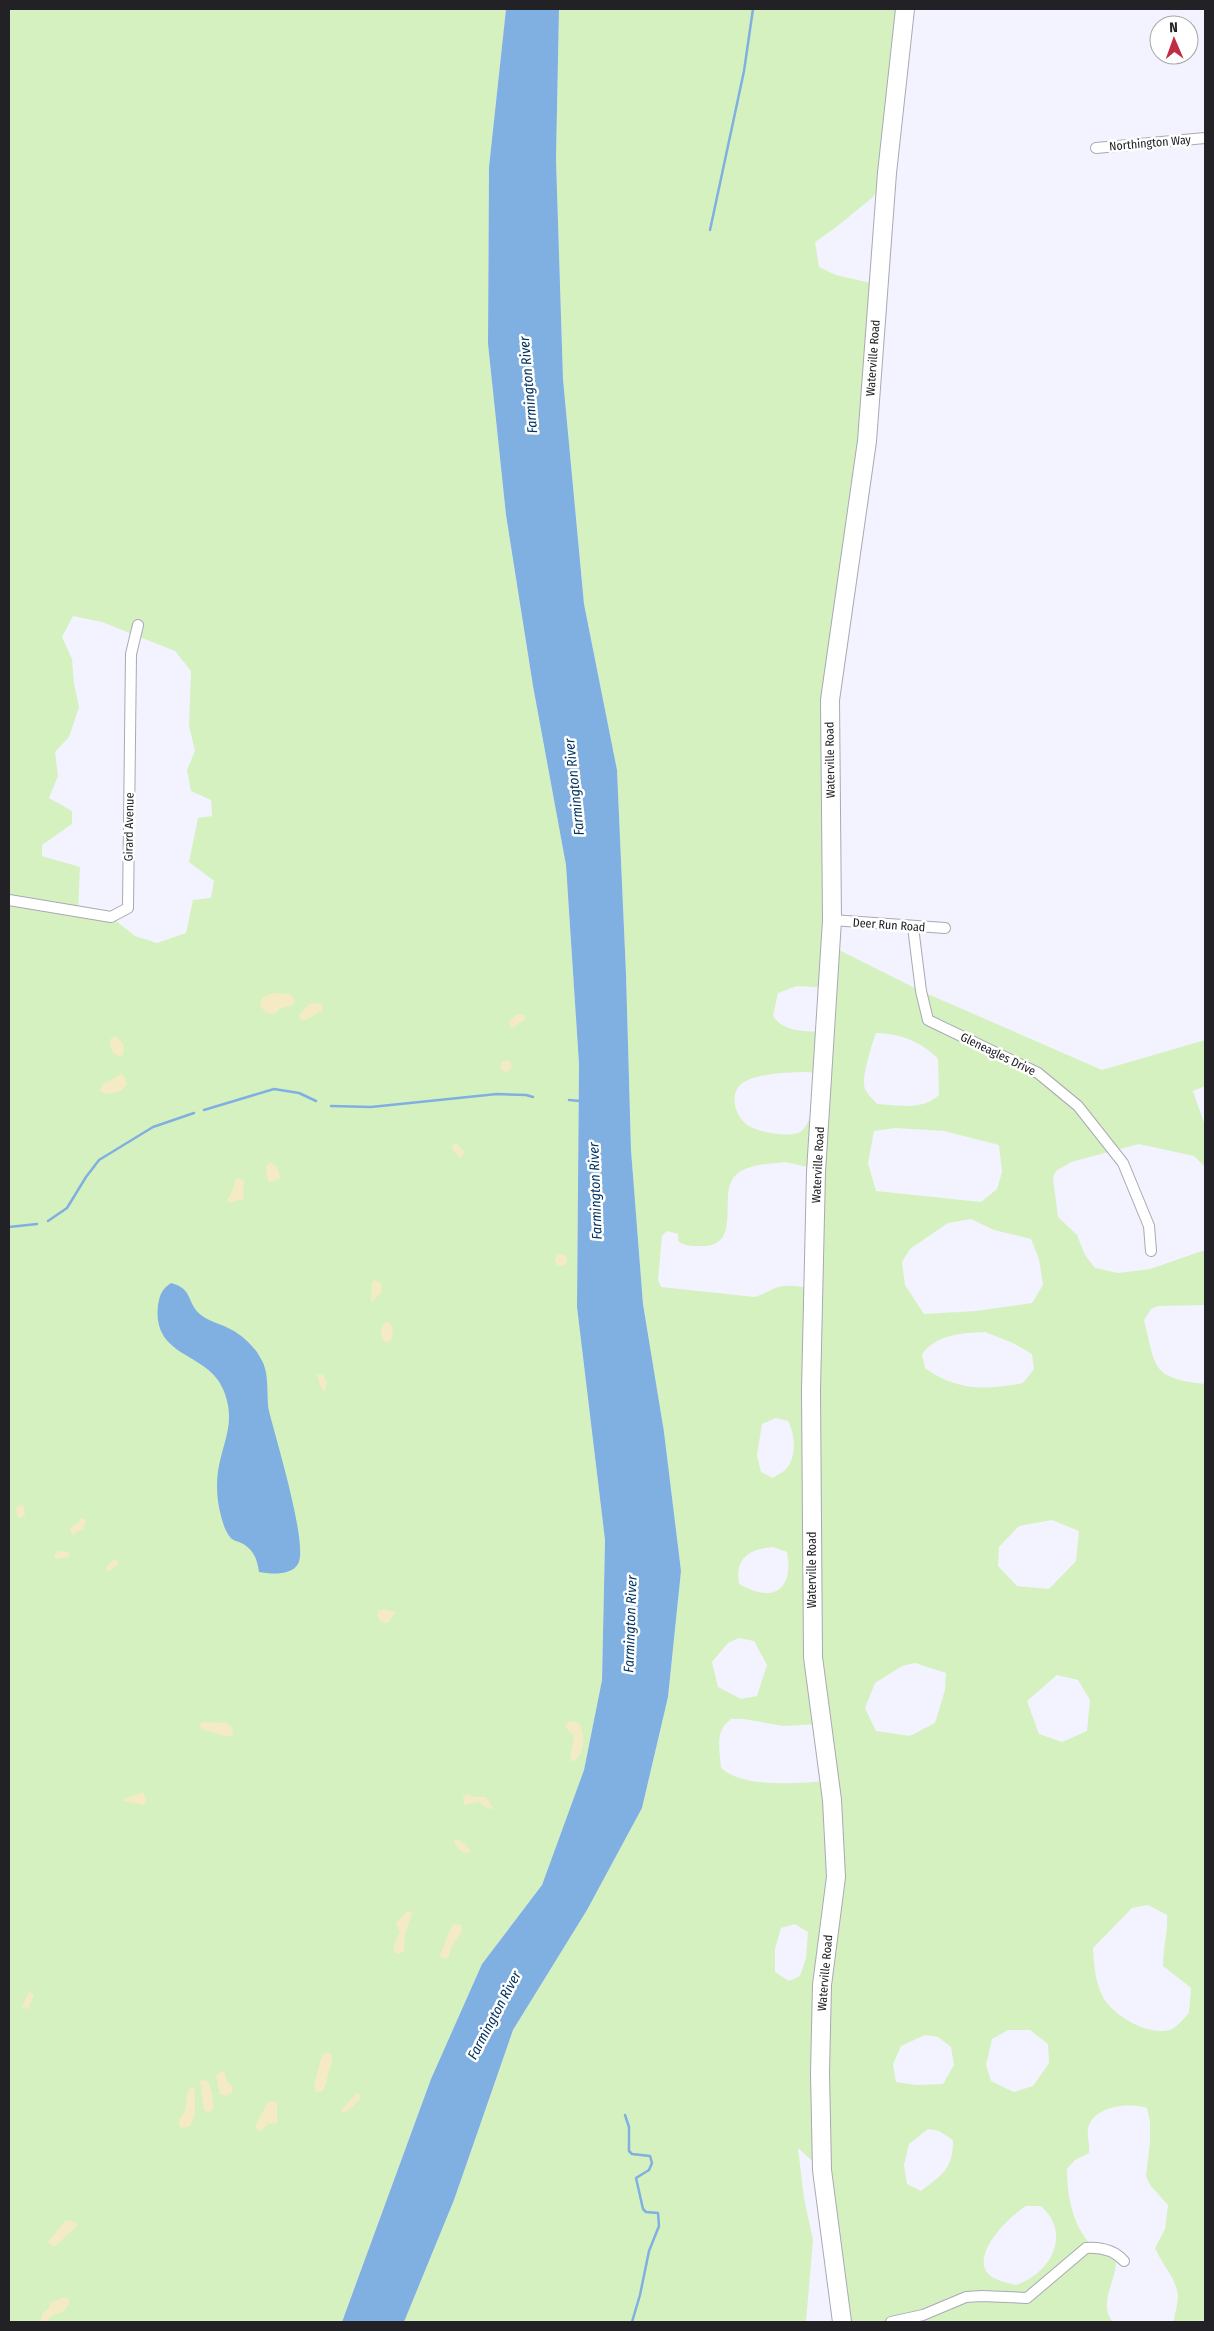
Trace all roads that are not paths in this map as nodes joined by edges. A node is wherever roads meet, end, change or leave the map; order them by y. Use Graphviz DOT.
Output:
graph roads {
  1 [pos="905,9"];
  2 [pos="1205,138"];
  3 [pos="1096,148"];
  4 [pos="138,624"];
  5 [pos="9,900"];
  6 [pos="832,920"];
  7 [pos="913,927"];
  8 [pos="945,928"];
  9 [pos="1151,1251"];
  10 [pos="1124,2261"];
  11 [pos="842,2322"];
  12 [pos="891,2322"];
  1 -- 6 [label="highway, Waterville Road"];
  2 -- 3 [label="street, Northington Way"];
  4 -- 5 [label="street, Girard Avenue"];
  6 -- 7 [label="street, Deer Run Road"];
  6 -- 11 [label="highway, Waterville Road"];
  7 -- 8 [label="street, Deer Run Road"];
  7 -- 9 [label="street, Gleneagles Drive"];
  10 -- 12 [label="street"];
}
